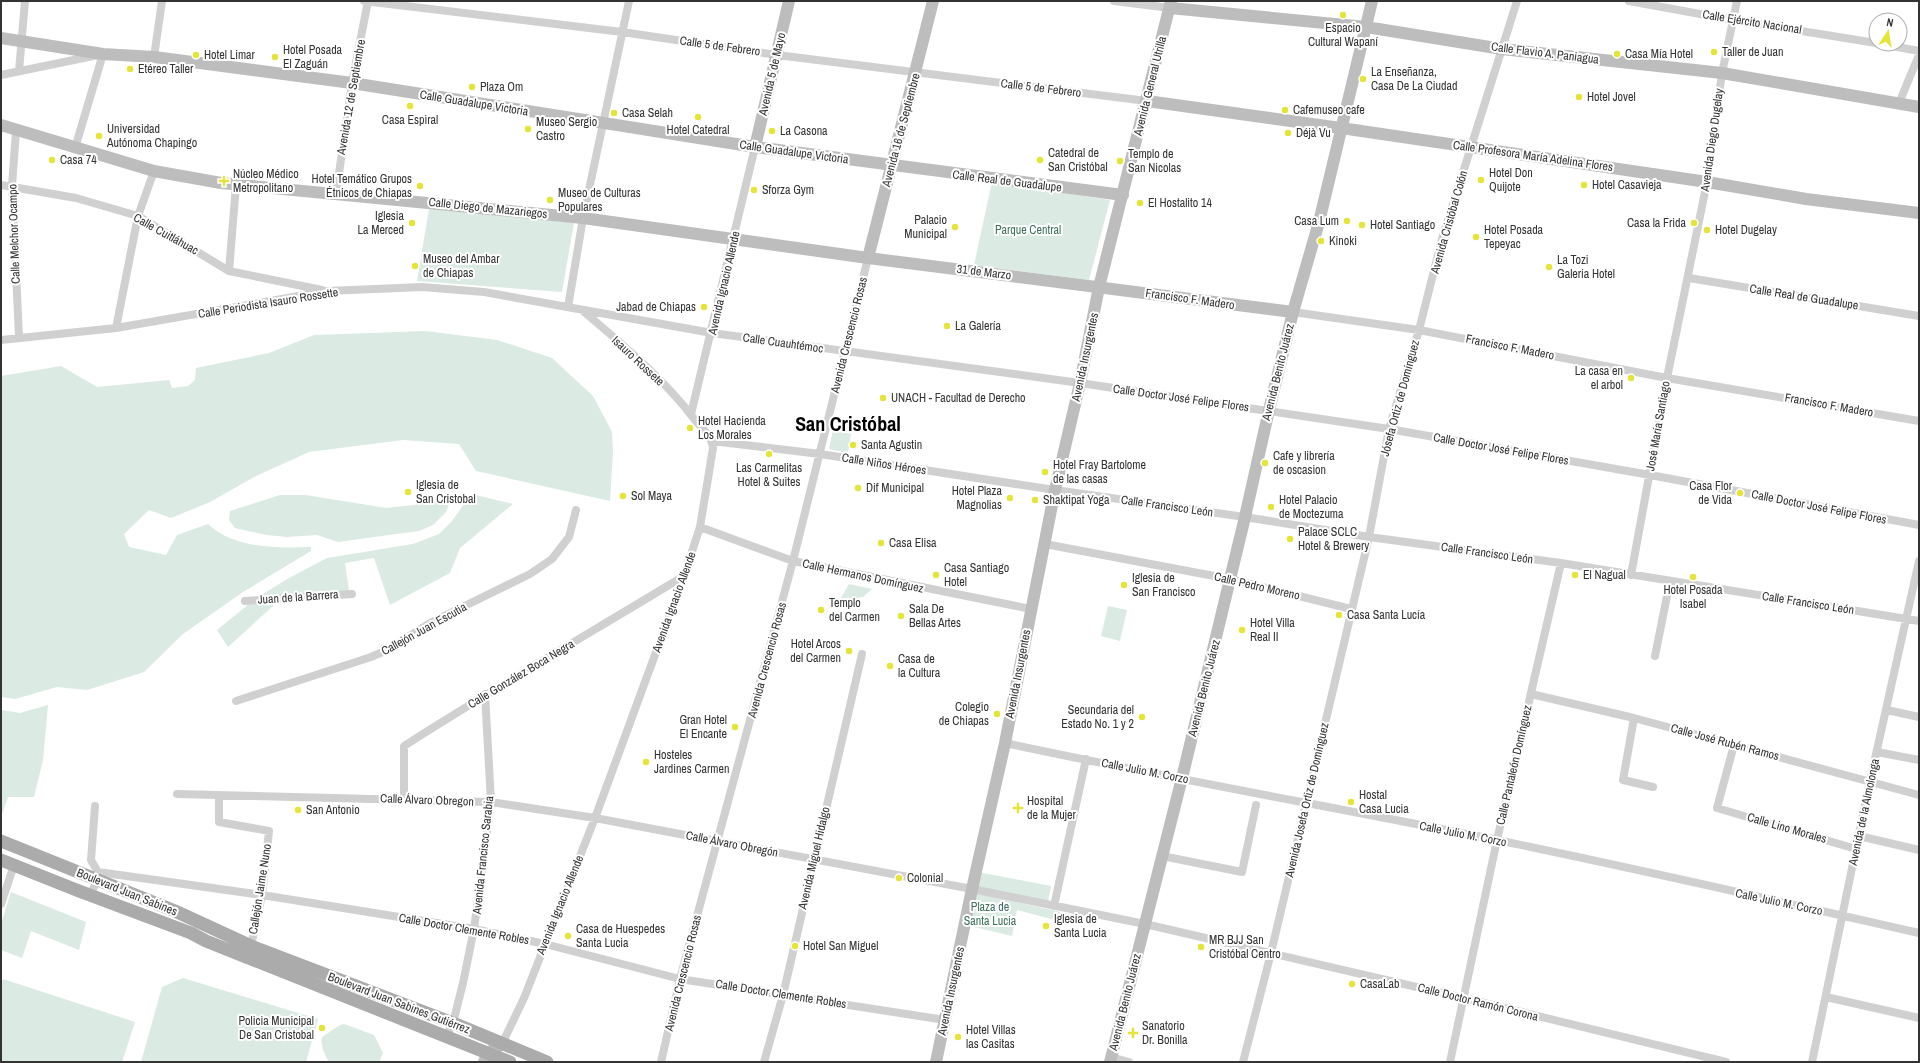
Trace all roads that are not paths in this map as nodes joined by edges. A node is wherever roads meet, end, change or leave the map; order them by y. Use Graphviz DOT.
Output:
graph roads {
  1 [pos="25,1"];
  2 [pos="162,1"];
  3 [pos="364,1"];
  4 [pos="368,1"];
  5 [pos="629,1"];
  6 [pos="789,1"];
  7 [pos="933,1"];
  8 [pos="1114,1"];
  9 [pos="1372,1"];
  10 [pos="1517,1"];
  11 [pos="1629,1"];
  12 [pos="1737,1"];
  13 [pos="1170,5"];
  14 [pos="1733,20"];
  15 [pos="1366,27"];
  16 [pos="622,32"];
  17 [pos="1,38"];
  18 [pos="21,40"];
  19 [pos="1868,42"];
  20 [pos="1502,49"];
  21 [pos="1908,49"];
  22 [pos="1919,51"];
  23 [pos="103,54"];
  24 [pos="777,55"];
  25 [pos="1919,55"];
  26 [pos="154,57"];
  27 [pos="19,71"];
  28 [pos="916,72"];
  29 [pos="1722,73"];
  30 [pos="1,75"];
  31 [pos="352,83"];
  32 [pos="1147,101"];
  33 [pos="1899,103"];
  34 [pos="1919,107"];
  35 [pos="603,124"];
  36 [pos="1,126"];
  37 [pos="1341,128"];
  38 [pos="16,131"];
  39 [pos="755,147"];
  40 [pos="1471,147"];
  41 [pos="75,148"];
  42 [pos="891,166"];
  43 [pos="154,171"];
  44 [pos="1707,182"];
  45 [pos="1,185"];
  46 [pos="236,185"];
  47 [pos="12,186"];
  48 [pos="336,194"];
  49 [pos="1123,195"];
  50 [pos="1919,213"];
  51 [pos="138,216"];
  52 [pos="583,218"];
  53 [pos="734,239"];
  54 [pos="868,258"];
  55 [pos="229,271"];
  56 [pos="1689,278"];
  57 [pos="1099,287"];
  58 [pos="327,291"];
  59 [pos="568,307"];
  60 [pos="582,310"];
  61 [pos="1293,312"];
  62 [pos="1919,316"];
  63 [pos="116,328"];
  64 [pos="1419,330"];
  65 [pos="712,332"];
  66 [pos="19,337"];
  67 [pos="1,340"];
  68 [pos="845,351"];
  69 [pos="1667,378"];
  70 [pos="1080,383"];
  71 [pos="1268,410"];
  72 [pos="691,414"];
  73 [pos="1919,421"];
  74 [pos="1389,429"];
  75 [pos="712,441"];
  76 [pos="820,454"];
  77 [pos="1650,475"];
  78 [pos="1055,490"];
  79 [pos="576,510"];
  80 [pos="1245,517"];
  81 [pos="1919,525"];
  82 [pos="700,527"];
  83 [pos="1369,537"];
  84 [pos="1045,544"];
  85 [pos="793,561"];
  86 [pos="1919,562"];
  87 [pos="1561,563"];
  88 [pos="1631,575"];
  89 [pos="684,576"];
  90 [pos="1230,579"];
  91 [pos="1670,581"];
  92 [pos="352,594"];
  93 [pos="244,601"];
  94 [pos="1351,609"];
  95 [pos="1031,610"];
  96 [pos="1907,619"];
  97 [pos="1919,621"];
  98 [pos="862,654"];
  99 [pos="1654,656"];
  100 [pos="485,694"];
  101 [pos="1531,694"];
  102 [pos="236,701"];
  103 [pos="1887,710"];
  104 [pos="1919,717"];
  105 [pos="1634,718"];
  106 [pos="1005,743"];
  107 [pos="1734,745"];
  108 [pos="1877,752"];
  109 [pos="1086,759"];
  110 [pos="1919,760"];
  111 [pos="1182,778"];
  112 [pos="1870,781"];
  113 [pos="1653,787"];
  114 [pos="176,794"];
  115 [pos="1919,795"];
  116 [pos="219,796"];
  117 [pos="404,799"];
  118 [pos="491,802"];
  119 [pos="1306,804"];
  120 [pos="1256,805"];
  121 [pos="95,806"];
  122 [pos="595,818"];
  123 [pos="1859,836"];
  124 [pos="1497,840"];
  125 [pos="1,841"];
  126 [pos="718,842"];
  127 [pos="1856,849"];
  128 [pos="1919,850"];
  129 [pos="1162,856"];
  130 [pos="814,859"];
  131 [pos="1,860"];
  132 [pos="14,865"];
  133 [pos="98,876"];
  134 [pos="972,889"];
  135 [pos="90,895"];
  136 [pos="262,895"];
  137 [pos="1,904"];
  138 [pos="1054,906"];
  139 [pos="1842,916"];
  140 [pos="1145,924"];
  141 [pos="474,929"];
  142 [pos="1919,933"];
  143 [pos="545,944"];
  144 [pos="251,946"];
  145 [pos="233,951"];
  146 [pos="1271,953"];
  147 [pos="680,978"];
  148 [pos="783,995"];
  149 [pos="1826,997"];
  150 [pos="1464,998"];
  151 [pos="1919,1018"];
  152 [pos="945,1020"];
  153 [pos="452,1023"];
  154 [pos="446,1036"];
  155 [pos="502,1044"];
  156 [pos="496,1059"];
  157 [pos="1111,1060"];
  158 [pos="547,1062"];
  159 [pos="661,1062"];
  160 [pos="764,1062"];
  161 [pos="936,1062"];
  162 [pos="1129,1062"];
  163 [pos="1243,1062"];
  164 [pos="1450,1062"];
  165 [pos="1726,1062"];
  166 [pos="1812,1062"];
  1 -- 18 [label="street"];
  2 -- 26 [label="street"];
  3 -- 4 [label="street, Calle 5 de Febrero"];
  4 -- 16 [label="street, Calle 5 de Febrero"];
  4 -- 31 [label="street, Avenida 12 de Septiembre"];
  5 -- 16 [label="street"];
  6 -- 24 [label="street, Avenida 5 de Mayo"];
  7 -- 28 [label="street, Avenida 16 de Septiembre"];
  8 -- 13 [label="street"];
  9 -- 15 [label="street, Avenida Benito Juárez"];
  10 -- 20 [label="street, Avenida Cristóbal Colón"];
  11 -- 14 [label="street, Calle Ejército Nacional"];
  12 -- 14 [label="street, Avenida Diego Dugelay"];
  13 -- 15 [label="street, Calle Flavio A. Paniagua"];
  13 -- 32 [label="street, Avenida General Utrilla"];
  14 -- 19 [label="street, Calle Ejército Nacional"];
  14 -- 29 [label="street, Avenida Diego Dugelay"];
  15 -- 20 [label="street, Calle Flavio A. Paniagua"];
  15 -- 37 [label="street, Avenida Benito Juárez"];
  16 -- 24 [label="street, Calle 5 de Febrero"];
  16 -- 35 [label="street"];
  17 -- 18 [label="street, Calle Guadalupe Victoria"];
  18 -- 23 [label="street, Calle Guadalupe Victoria"];
  18 -- 27 [label="street"];
  20 -- 29 [label="street, Calle Flavio A. Paniagua"];
  20 -- 40 [label="street, Avenida Cristóbal Colón"];
  21 -- 22 [label="street"];
  23 -- 26 [label="street, Calle Guadalupe Victoria"];
  23 -- 27 [label="street, Calle Guadalupe Victoria"];
  23 -- 41 [label="street"];
  24 -- 28 [label="street, Calle 5 de Febrero"];
  24 -- 39 [label="street, Avenida 5 de Mayo"];
  25 -- 33 [label="street"];
  26 -- 31 [label="street, Calle Guadalupe Victoria"];
  27 -- 30 [label="street, Calle Guadalupe Victoria"];
  28 -- 32 [label="street, Calle 5 de Febrero"];
  28 -- 42 [label="street, Avenida 16 de Septiembre"];
  29 -- 33 [label="street, Calle Flavio A. Paniagua"];
  29 -- 44 [label="street, Avenida Diego Dugelay"];
  31 -- 35 [label="street, Calle Guadalupe Victoria"];
  31 -- 48 [label="street, Avenida 12 de Septiembre"];
  32 -- 37 [label="street, Calle Profesora María Adelina Flores"];
  32 -- 49 [label="street, Avenida General Utrilla"];
  33 -- 34 [label="street, Calle Flavio A. Paniagua"];
  35 -- 39 [label="street, Calle Guadalupe Victoria"];
  35 -- 52 [label="street"];
  36 -- 38 [label="street, Calle Diego de Mazariegos"];
  37 -- 40 [label="street, Calle Profesora María Adelina Flores"];
  37 -- 61 [label="street, Avenida Benito Juárez"];
  38 -- 41 [label="street, Calle Diego de Mazariegos"];
  38 -- 47 [label="street, Calle Melchor Ocampo"];
  39 -- 42 [label="street, Calle Guadalupe Victoria"];
  39 -- 53 [label="street, Avenida Ignacio Allende"];
  40 -- 44 [label="street, Calle Profesora María Adelina Flores"];
  40 -- 64 [label="street, Avenida Cristóbal Colón"];
  41 -- 43 [label="street, Calle Diego de Mazariegos"];
  42 -- 49 [label="street, Calle Real de Guadalupe"];
  42 -- 54 [label="street, Avenida 16 de Septiembre"];
  43 -- 46 [label="street, Calle Diego de Mazariegos"];
  43 -- 51 [label="street"];
  44 -- 50 [label="street, Calle Profesora María Adelina Flores"];
  44 -- 56 [label="street, Avenida Diego Dugelay"];
  45 -- 47 [label="street, Calle Cuitláhuac"];
  46 -- 48 [label="street, Calle Diego de Mazariegos"];
  46 -- 55 [label="street"];
  47 -- 51 [label="street, Calle Cuitláhuac"];
  47 -- 66 [label="street, Calle Melchor Ocampo"];
  48 -- 52 [label="street, Calle Diego de Mazariegos"];
  49 -- 57 [label="street, Avenida General Utrilla"];
  51 -- 55 [label="street, Calle Cuitláhuac"];
  51 -- 63 [label="street"];
  52 -- 53 [label="street, Calle Diego de Mazariegos"];
  52 -- 59 [label="street"];
  53 -- 54 [label="street, Calle Diego de Mazariegos"];
  53 -- 65 [label="street, Avenida Ignacio Allende"];
  54 -- 57 [label="street, 31 de Marzo"];
  54 -- 68 [label="street, Avenida Crescencio Rosas"];
  55 -- 58 [label="street, Calle Cuitláhuac"];
  56 -- 62 [label="street, Calle Real de Guadalupe"];
  56 -- 69 [label="street, José María Santiago"];
  57 -- 61 [label="street, Francisco F. Madero"];
  57 -- 70 [label="street, Avenida Insurgentes"];
  58 -- 59 [label="street, Calle Periodista Isauro Rossette"];
  58 -- 63 [label="street, Calle Periodista Isauro Rossette"];
  59 -- 60 [label="street, Calle Periodista Isauro Rossette"];
  60 -- 65 [label="street, Calle Cuauhtémoc"];
  60 -- 72 [label="street, Isauro Rossete"];
  61 -- 64 [label="street, Francisco F. Madero"];
  61 -- 71 [label="street, Avenida Benito Juárez"];
  63 -- 66 [label="street, Calle Periodista Isauro Rossette"];
  64 -- 69 [label="street, Francisco F. Madero"];
  64 -- 74 [label="street, Jósefa Ortiz de Domínguez"];
  65 -- 68 [label="street, Calle Cuauhtémoc"];
  65 -- 72 [label="street, Avenida Ignacio Allende"];
  66 -- 67 [label="street, Calle Periodista Isauro Rossette"];
  68 -- 70 [label="street, Calle Cuauhtémoc"];
  68 -- 76 [label="street, Avenida Crescencio Rosas"];
  69 -- 73 [label="street, Francisco F. Madero"];
  69 -- 77 [label="street, José María Santiago"];
  70 -- 71 [label="street, Calle Doctor José Felipe Flores"];
  70 -- 78 [label="street, Avenida Insurgentes"];
  71 -- 74 [label="street, Calle Doctor José Felipe Flores"];
  71 -- 80 [label="street, Avenida Benito Juárez"];
  72 -- 75 [label="street"];
  74 -- 77 [label="street, Calle Doctor José Felipe Flores"];
  74 -- 83 [label="street, Jósefa Ortiz de Domínguez"];
  75 -- 76 [label="street, Calle Niños Héroes"];
  75 -- 82 [label="street, Avenida Ignacio Allende"];
  76 -- 78 [label="street, Calle Niños Héroes"];
  76 -- 85 [label="street, Avenida Crescencio Rosas"];
  77 -- 81 [label="street, Calle Doctor José Felipe Flores"];
  77 -- 88 [label="street, José María Santiago"];
  78 -- 80 [label="street, Calle Francisco León"];
  78 -- 84 [label="street, Avenida Insurgentes"];
  79 -- 102 [label="street, Callejón Juan Escutia"];
  80 -- 83 [label="street, Calle Francisco León"];
  80 -- 90 [label="street, Avenida Benito Juárez"];
  82 -- 85 [label="street, Calle Hermanos Domínguez"];
  82 -- 89 [label="street, Avenida Ignacio Allende"];
  83 -- 87 [label="street, Calle Francisco León"];
  83 -- 94 [label="street, Avenida Josefa Ortiz de Domínguez"];
  84 -- 90 [label="street, Calle Pedro Moreno"];
  84 -- 95 [label="street, Avenida Insurgentes"];
  85 -- 95 [label="street, Calle Hermanos Domínguez"];
  85 -- 126 [label="street, Avenida Crescencio Rosas"];
  86 -- 96 [label="street, Avenida de la Almolonga"];
  87 -- 88 [label="street, Calle Francisco León"];
  87 -- 101 [label="street, Calle Pantaleón Domínguez"];
  88 -- 91 [label="street, Calle Francisco León"];
  89 -- 100 [label="street, Calle González Boca Negra"];
  89 -- 122 [label="street, Avenida Ignacio Allende"];
  90 -- 94 [label="street, Calle Pedro Moreno"];
  90 -- 111 [label="street, Avenida Benito Juárez"];
  91 -- 96 [label="street, Calle Francisco León"];
  91 -- 99 [label="street"];
  92 -- 93 [label="street, Juan de la Barrera"];
  94 -- 119 [label="street, Avenida Josefa Ortiz de Domínguez"];
  95 -- 106 [label="street, Avenida Insurgentes"];
  96 -- 97 [label="street, Calle Francisco León"];
  96 -- 103 [label="street, Avenida de la Almolonga"];
  98 -- 130 [label="street, Avenida Miguel Hidalgo"];
  100 -- 117 [label="street, Calle González Boca Negra"];
  100 -- 118 [label="street, Avenida Francisco Sarabia"];
  101 -- 105 [label="street, Calle José Rubén Ramos"];
  101 -- 124 [label="street, Calle Pantaleón Domínguez"];
  103 -- 104 [label="street"];
  103 -- 108 [label="street, Avenida de la Almolonga"];
  105 -- 107 [label="street, Calle José Rubén Ramos"];
  105 -- 113 [label="street"];
  106 -- 109 [label="street, Calle Julio M. Corzo"];
  106 -- 134 [label="street, Avenida Insurgentes"];
  107 -- 112 [label="street, Calle José Rubén Ramos"];
  107 -- 127 [label="street, Calle Lino Morales"];
  108 -- 110 [label="street"];
  108 -- 112 [label="street, Avenida de la Almolonga"];
  109 -- 111 [label="street, Calle Julio M. Corzo"];
  109 -- 138 [label="street"];
  111 -- 119 [label="street, Calle Julio M. Corzo"];
  111 -- 129 [label="street, Avenida Benito Juárez"];
  112 -- 115 [label="street, Calle José Rubén Ramos"];
  112 -- 123 [label="street, Avenida de la Almolonga"];
  114 -- 116 [label="street, Calle Álvaro Obregon"];
  116 -- 117 [label="street, Calle Álvaro Obregon"];
  116 -- 136 [label="street, Callejón Jaime Nuno"];
  117 -- 118 [label="street, Calle Álvaro Obregon"];
  118 -- 122 [label="street, Calle Álvaro Obregón"];
  118 -- 141 [label="street, Avenida Francisco Sarabia"];
  119 -- 124 [label="street, Calle Julio M. Corzo"];
  119 -- 146 [label="street, Avenida Josefa Ortiz de Domínguez"];
  120 -- 129 [label="street"];
  121 -- 133 [label="street"];
  122 -- 126 [label="street, Calle Álvaro Obregón"];
  122 -- 143 [label="street, Avenida Ignacio Allende"];
  123 -- 127 [label="street, Avenida de la Almolonga"];
  123 -- 128 [label="street"];
  124 -- 139 [label="street, Calle Julio M. Corzo"];
  124 -- 150 [label="street, Calle Pantaleón Domínguez"];
  125 -- 133 [label="main road, Boulevard Juan Sabines"];
  126 -- 130 [label="street, Calle Álvaro Obregón"];
  126 -- 147 [label="street, Avenida Crescencio Rosas"];
  127 -- 139 [label="street, Avenida de la Almolonga"];
  129 -- 140 [label="street, Avenida Benito Juárez"];
  130 -- 134 [label="street, Calle Álvaro Obregón"];
  130 -- 148 [label="street, Avenida Miguel Hidalgo"];
  131 -- 132 [label="main road, Boulevard Juan Sabines"];
  132 -- 135 [label="main road, Boulevard Juan Sabines"];
  132 -- 137 [label="street"];
  133 -- 135 [label="street"];
  133 -- 136 [label="street, Calle Doctor Clemente Robles"];
  133 -- 144 [label="main road, Boulevard Juan Sabines"];
  134 -- 138 [label="street, Calle Doctor Ramón Corona"];
  134 -- 152 [label="street, Avenida Insurgentes"];
  135 -- 145 [label="main road, Boulevard Juan Sabines"];
  136 -- 141 [label="street, Calle Doctor Clemente Robles"];
  136 -- 144 [label="street, Callejón Jaime Nuno"];
  138 -- 140 [label="street, Calle Doctor Ramón Corona"];
  139 -- 142 [label="street, Calle Julio M. Corzo"];
  139 -- 149 [label="street, Avenida de la Almolonga"];
  140 -- 146 [label="street, Calle Doctor Ramón Corona"];
  140 -- 157 [label="street, Avenida Benito Juárez"];
  141 -- 143 [label="street, Calle Doctor Clemente Robles"];
  141 -- 153 [label="street, Avenida Francisco Sarabia"];
  143 -- 147 [label="street, Calle Doctor Clemente Robles"];
  143 -- 155 [label="street, Avenida Ignacio Allende"];
  144 -- 153 [label="main road, Boulevard Juan Sabines Gutiérrez"];
  145 -- 154 [label="main road, Boulevard Juan Sabines Gutiérrez"];
  146 -- 150 [label="street, Calle Doctor Ramón Corona"];
  146 -- 163 [label="street, Avenida Josefa Ortiz de Domínguez"];
  147 -- 148 [label="street, Calle Doctor Clemente Robles"];
  147 -- 159 [label="street, Avenida Crescencio Rosas"];
  148 -- 152 [label="street, Calle Doctor Clemente Robles"];
  148 -- 160 [label="street, Avenida Miguel Hidalgo"];
  149 -- 151 [label="street"];
  149 -- 166 [label="street, Avenida de la Almolonga"];
  150 -- 164 [label="street, Calle Pantaleón Domínguez"];
  150 -- 165 [label="street, Calle Doctor Ramón Corona"];
  152 -- 161 [label="street, Avenida Insurgentes"];
  153 -- 154 [label="street, Avenida Francisco Sarabia"];
  153 -- 155 [label="main road, Boulevard Juan Sabines Gutiérrez"];
  154 -- 156 [label="main road, Boulevard Juan Sabines Gutiérrez"];
  155 -- 156 [label="street"];
  155 -- 158 [label="main road, Boulevard Juan Sabines Gutiérrez"];
  157 -- 162 [label="street"];
}
